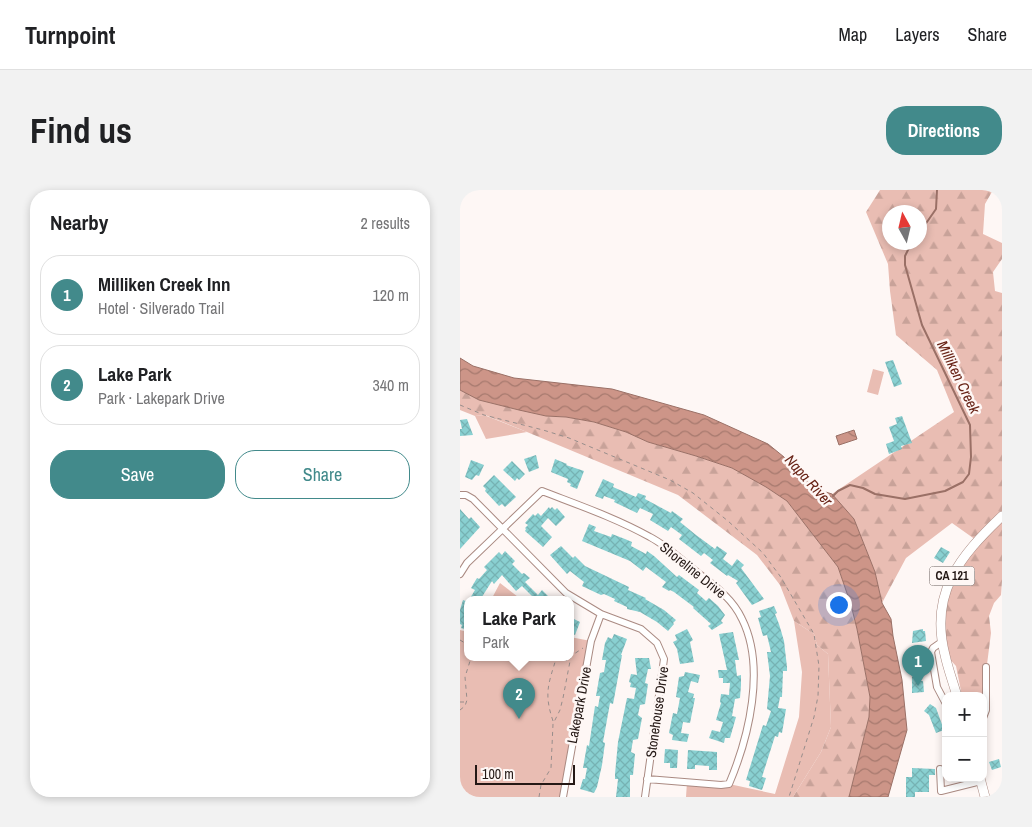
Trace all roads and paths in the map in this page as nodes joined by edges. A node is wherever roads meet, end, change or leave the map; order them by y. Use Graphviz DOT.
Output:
graph roads {
  1 [pos="460,405"];
  2 [pos="460,495"];
  3 [pos="1002,516"];
  4 [pos="502,529"];
  5 [pos="460,574"];
  6 [pos="571,596"];
  7 [pos="574,598"];
  8 [pos="601,614"];
  9 [pos="591,641"];
  10 [pos="943,641"];
  11 [pos="574,654"];
  12 [pos="470,661"];
  13 [pos="555,661"];
  14 [pos="567,661"];
  15 [pos="570,661"];
  16 [pos="570,664"];
  17 [pos="986,667"];
  18 [pos="956,692"];
  19 [pos="986,692"];
  20 [pos="942,697"];
  21 [pos="460,702"];
  22 [pos="466,702"];
  23 [pos="460,710"];
  24 [pos="554,722"];
  25 [pos="940,769"];
  26 [pos="647,779"];
  27 [pos="975,782"];
  28 [pos="981,782"];
  29 [pos="460,786"];
  30 [pos="940,794"];
  31 [pos="462,797"];
  32 [pos="538,797"];
  33 [pos="563,797"];
  34 [pos="645,797"];
  35 [pos="789,797"];
  36 [pos="985,797"];
  1 -- 35 [label="path"];
  2 -- 4 [label="street, Stonehouse Drive"];
  3 -- 10 [label="main road, CA 121"];
  4 -- 5 [label="street"];
  4 -- 6 [label="street, Stonehouse Drive"];
  4 -- 26 [label="street, Shoreline Drive"];
  7 -- 8 [label="street, Stonehouse Drive"];
  8 -- 9 [label="street, Lakepark Drive"];
  8 -- 26 [label="street, Stonehouse Drive"];
  9 -- 11 [label="path"];
  9 -- 33 [label="street, Lakepark Drive"];
  10 -- 18 [label="main road, CA 121"];
  10 -- 20 [label="street"];
  12 -- 22 [label="path"];
  13 -- 24 [label="path"];
  14 -- 16 [label="path"];
  15 -- 16 [label="path"];
  16 -- 24 [label="path"];
  17 -- 19 [label="street"];
  21 -- 22 [label="path"];
  22 -- 23 [label="path"];
  24 -- 32 [label="path"];
  25 -- 30 [label="street"];
  26 -- 34 [label="street, Stonehouse Drive"];
  27 -- 30 [label="street"];
  28 -- 36 [label="main road"];
  29 -- 31 [label="path"];
}
